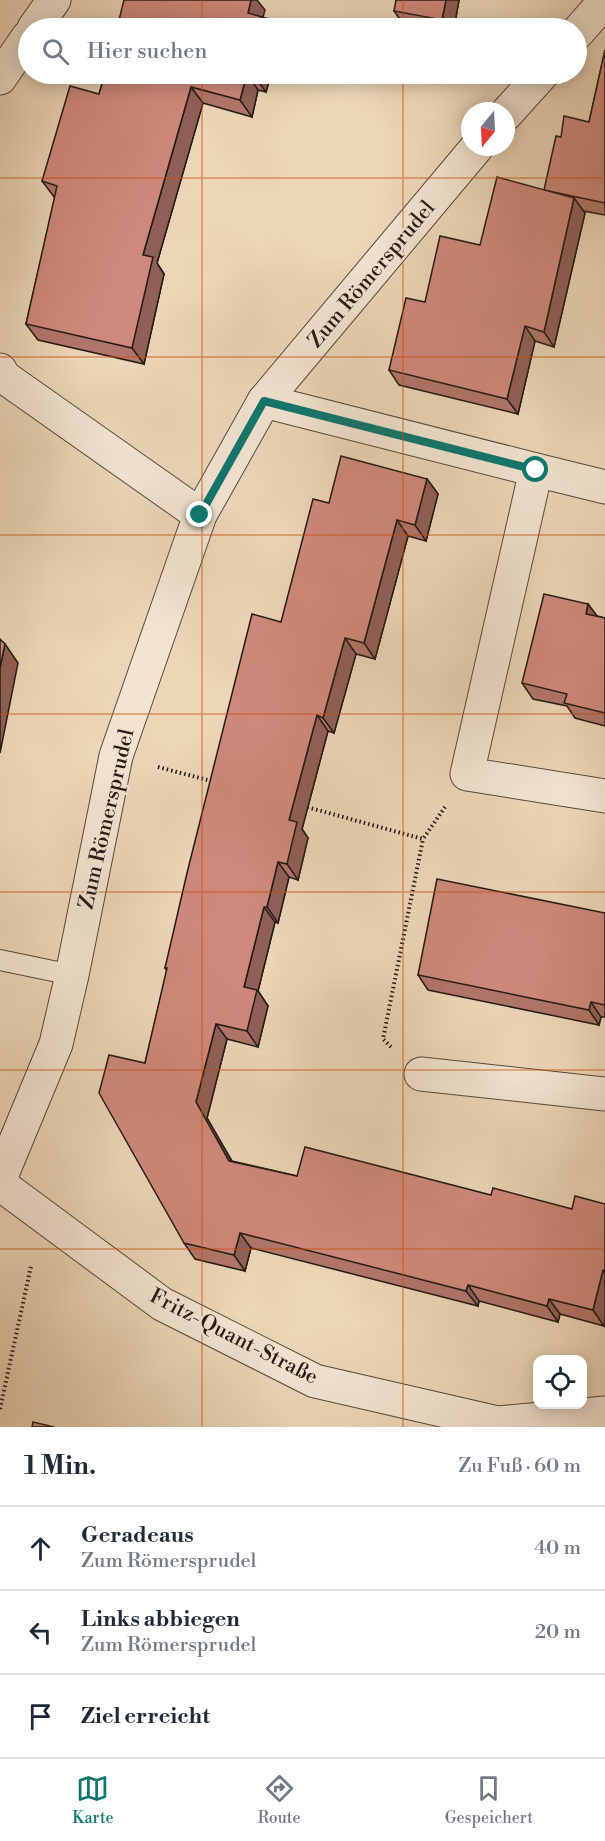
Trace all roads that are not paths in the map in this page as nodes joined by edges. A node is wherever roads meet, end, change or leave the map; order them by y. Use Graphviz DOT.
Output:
graph roads {
  1 [pos="54,0"];
  2 [pos="605,1"];
  3 [pos="41,18"];
  4 [pos="587,21"];
  5 [pos="18,52"];
  6 [pos="0,78"];
  7 [pos="533,84"];
  8 [pos="515,104"];
  9 [pos="469,156"];
  10 [pos="0,370"];
  11 [pos="264,401"];
  12 [pos="536,470"];
  13 [pos="605,487"];
  14 [pos="200,515"];
  15 [pos="605,796"];
  16 [pos="0,960"];
  17 [pos="72,975"];
  18 [pos="421,1074"];
  19 [pos="605,1094"];
  20 [pos="0,1179"];
  21 [pos="0,1184"];
  22 [pos="605,1413"];
  23 [pos="498,1425"];
  1 -- 3 [label="street"];
  2 -- 4 [label="street"];
  5 -- 6 [label="street"];
  7 -- 8 [label="street"];
  9 -- 11 [label="street, Zum Römersprudel"];
  10 -- 14 [label="street"];
  11 -- 12 [label="street"];
  11 -- 14 [label="street, Zum Römersprudel"];
  12 -- 13 [label="street"];
  12 -- 15 [label="street"];
  14 -- 17 [label="street, Zum Römersprudel"];
  16 -- 17 [label="lane"];
  17 -- 20 [label="street, Zum Römersprudel"];
  18 -- 19 [label="street"];
  21 -- 23 [label="street, Fritz-Quant-Straße"];
  22 -- 23 [label="street, Fritz-Quant-Straße"];
}
